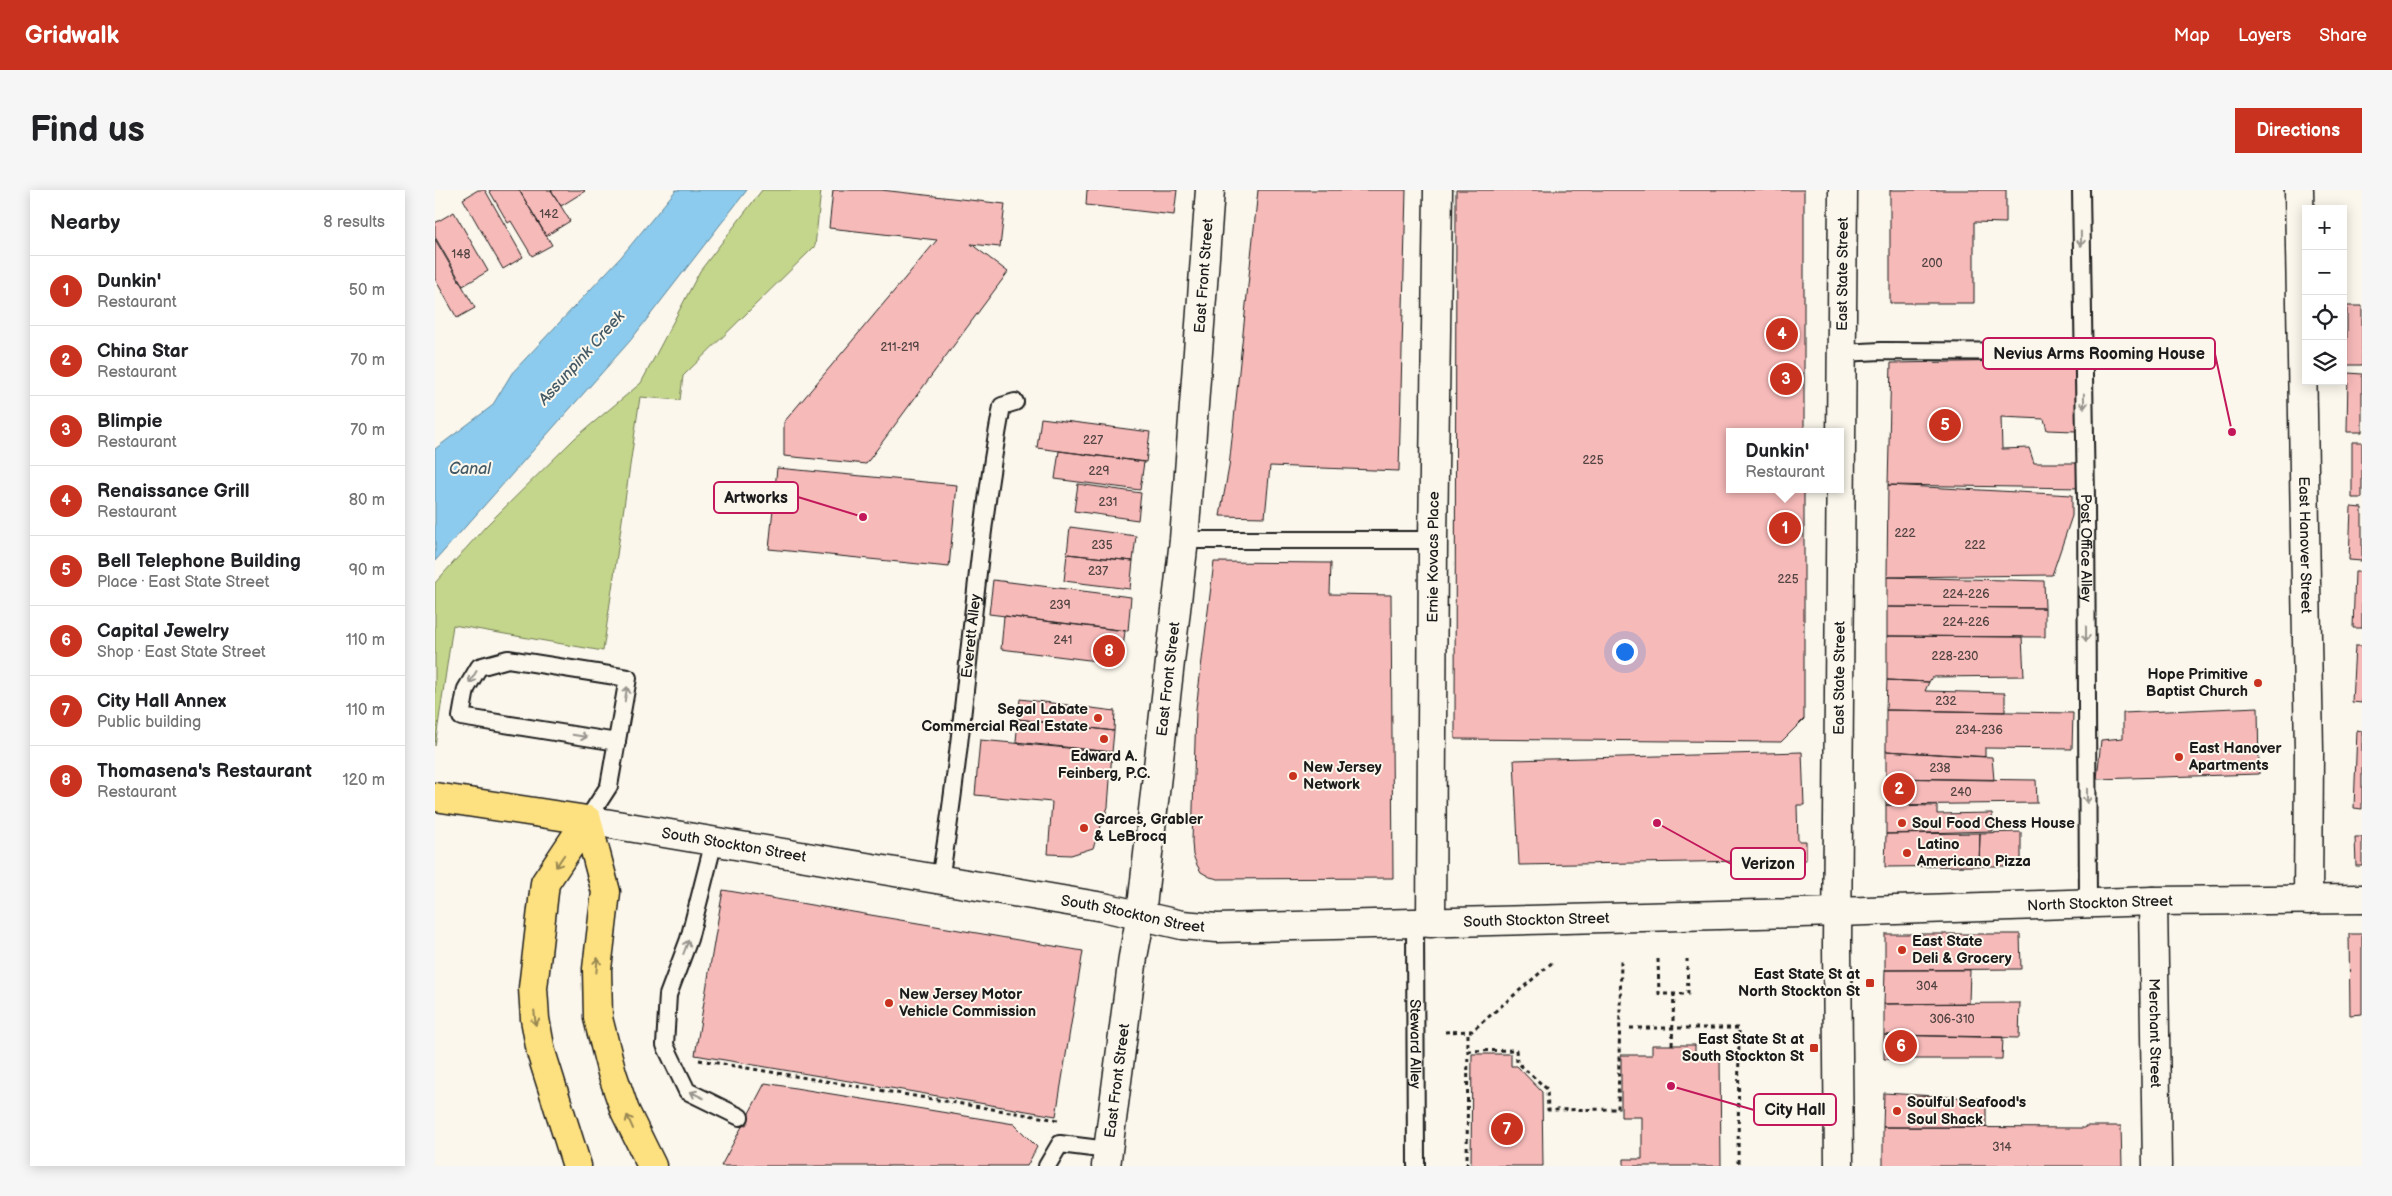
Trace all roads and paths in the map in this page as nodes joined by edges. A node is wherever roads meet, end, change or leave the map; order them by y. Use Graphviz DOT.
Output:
graph roads {
  1 [pos="1210,190"];
  2 [pos="1438,190"];
  3 [pos="1843,190"];
  4 [pos="2081,190"];
  5 [pos="2299,190"];
  6 [pos="2083,352"];
  7 [pos="1842,353"];
  8 [pos="1015,402"];
  9 [pos="1841,428"];
  10 [pos="1841,493"];
  11 [pos="1184,540"];
  12 [pos="1433,540"];
  13 [pos="617,742"];
  14 [pos="435,788"];
  15 [pos="435,797"];
  16 [pos="469,801"];
  17 [pos="587,820"];
  18 [pos="714,840"];
  19 [pos="940,879"];
  20 [pos="2362,899"];
  21 [pos="2308,900"];
  22 [pos="2153,901"];
  23 [pos="2088,904"];
  24 [pos="1838,912"];
  25 [pos="1141,915"];
  26 [pos="1423,923"];
  27 [pos="1658,959"];
  28 [pos="1687,959"];
  29 [pos="1621,960"];
  30 [pos="1554,961"];
  31 [pos="1674,994"];
  32 [pos="1630,1028"];
  33 [pos="1673,1028"];
  34 [pos="1445,1032"];
  35 [pos="1468,1032"];
  36 [pos="1672,1045"];
  37 [pos="1468,1051"];
  38 [pos="669,1055"];
  39 [pos="740,1117"];
  40 [pos="1061,1120"];
  41 [pos="1107,1158"];
  42 [pos="577,1166"];
  43 [pos="652,1166"];
  44 [pos="1047,1166"];
  45 [pos="1417,1166"];
  46 [pos="1467,1166"];
  47 [pos="1738,1166"];
  48 [pos="1839,1166"];
  49 [pos="2157,1166"];
  1 -- 11 [label="street, East Front Street"];
  2 -- 12 [label="street, Ernie Kovacs Place"];
  3 -- 7 [label="street, East State Street"];
  4 -- 6 [label="lane, Post Office Alley, one-way"];
  5 -- 21 [label="street, East Hanover Street"];
  6 -- 7 [label="lane"];
  6 -- 23 [label="lane, Post Office Alley, one-way"];
  7 -- 9 [label="street, East State Street"];
  8 -- 19 [label="lane, Everett Alley"];
  10 -- 24 [label="street, East State Street"];
  11 -- 12 [label="lane"];
  11 -- 25 [label="street, East Front Street"];
  12 -- 26 [label="street, Ernie Kovacs Place"];
  13 -- 13 [label="lane, one-way"];
  13 -- 17 [label="lane"];
  14 -- 16 [label="main road"];
  15 -- 16 [label="main road, South Stockton Street"];
  16 -- 17 [label="main road, South Stockton Street"];
  17 -- 18 [label="street, South Stockton Street"];
  17 -- 42 [label="main road, one-way"];
  43 -- 17 [label="main road, one-way"];
  18 -- 19 [label="street, South Stockton Street"];
  38 -- 18 [label="lane, one-way"];
  19 -- 25 [label="street, South Stockton Street"];
  20 -- 21 [label="street, North Stockton Street"];
  21 -- 22 [label="street, North Stockton Street"];
  22 -- 23 [label="street, North Stockton Street"];
  22 -- 49 [label="street, Merchant Street"];
  23 -- 24 [label="street, North Stockton Street"];
  24 -- 26 [label="street, South Stockton Street"];
  24 -- 48 [label="street, East State Street"];
  25 -- 26 [label="street, South Stockton Street"];
  25 -- 41 [label="street, East Front Street"];
  26 -- 45 [label="lane, Steward Alley"];
  27 -- 31 [label="path"];
  28 -- 31 [label="path"];
  29 -- 37 [label="path"];
  30 -- 35 [label="path"];
  31 -- 33 [label="path"];
  32 -- 33 [label="path"];
  33 -- 36 [label="path"];
  33 -- 47 [label="path"];
  34 -- 35 [label="path"];
  35 -- 37 [label="path"];
  37 -- 46 [label="path"];
  39 -- 38 [label="lane, one-way"];
  38 -- 40 [label="path"];
  41 -- 44 [label="lane"];
}
